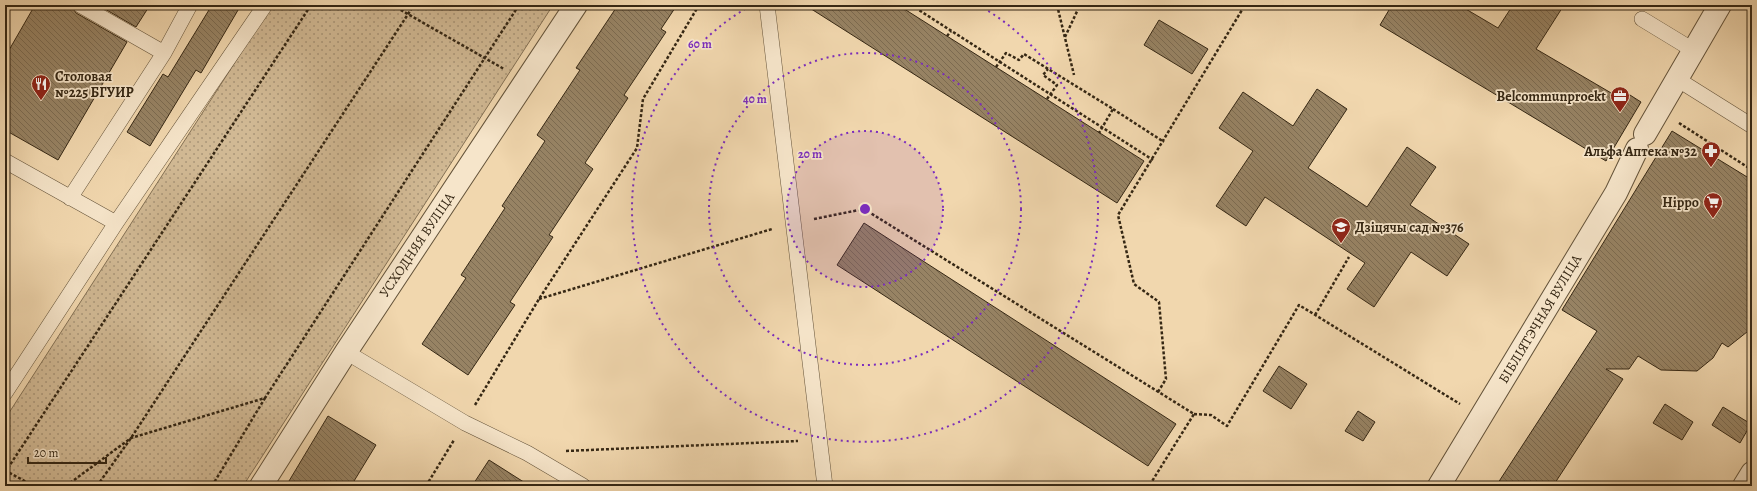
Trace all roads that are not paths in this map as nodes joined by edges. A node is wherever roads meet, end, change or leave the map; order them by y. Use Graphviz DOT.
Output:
graph roads {
  1 [pos="80,5"];
  2 [pos="190,5"];
  3 [pos="265,5"];
  4 [pos="576,5"];
  5 [pos="767,5"];
  6 [pos="1720,5"];
  7 [pos="1642,19"];
  8 [pos="1693,50"];
  9 [pos="164,53"];
  10 [pos="1677,79"];
  11 [pos="1752,126"];
  12 [pos="5,161"];
  13 [pos="70,198"];
  14 [pos="116,223"];
  15 [pos="346,352"];
  16 [pos="5,393"];
  17 [pos="1752,474"];
  18 [pos="261,486"];
  19 [pos="583,486"];
  20 [pos="825,486"];
  21 [pos="1439,486"];
  22 [pos="1744,486"];
  1 -- 9 [label="lane"];
  2 -- 9 [label="lane"];
  3 -- 14 [label="lane"];
  4 -- 15 [label="street, УСХОДНЯЯ ВУЛІЦА"];
  5 -- 20 [label="lane"];
  6 -- 8 [label="street, БІБЛІЯТЭЧНАЯ ВУЛІЦА"];
  7 -- 8 [label="lane"];
  8 -- 10 [label="street, БІБЛІЯТЭЧНАЯ ВУЛІЦА"];
  9 -- 13 [label="lane"];
  10 -- 11 [label="lane"];
  10 -- 21 [label="street, БІБЛІЯТЭЧНАЯ ВУЛІЦА"];
  12 -- 13 [label="lane"];
  13 -- 14 [label="lane"];
  14 -- 16 [label="lane"];
  15 -- 18 [label="street, УСХОДНЯЯ ВУЛІЦА"];
  15 -- 19 [label="lane"];
  17 -- 22 [label="street"];
}
